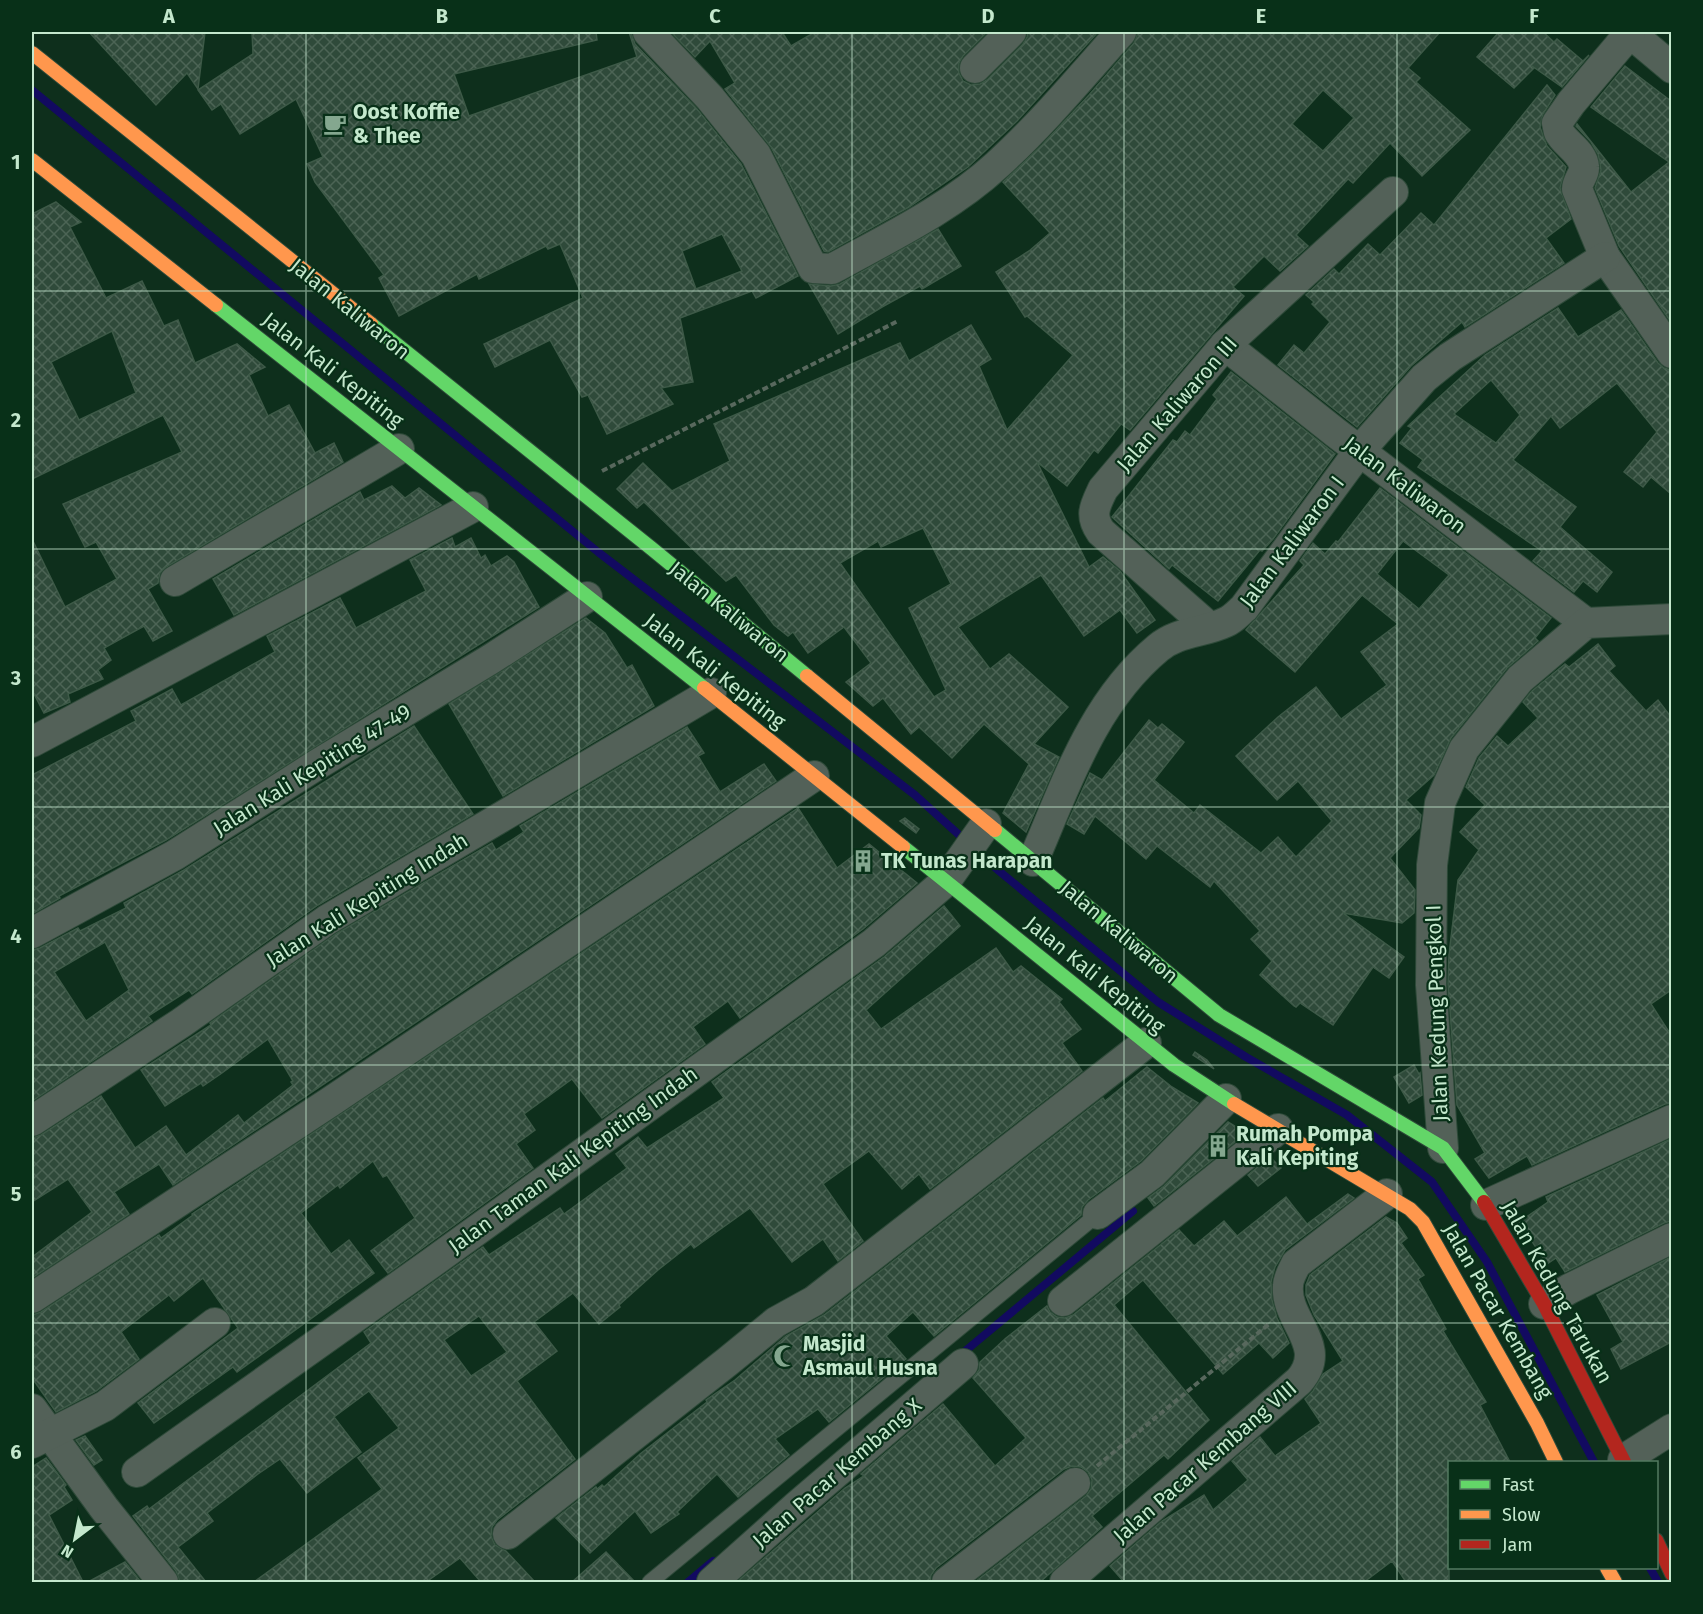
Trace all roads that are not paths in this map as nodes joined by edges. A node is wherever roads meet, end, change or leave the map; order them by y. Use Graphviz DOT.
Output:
graph roads {
  1 [pos="648,32"];
  2 [pos="1011,32"];
  3 [pos="1121,32"];
  4 [pos="1629,32"];
  5 [pos="32,53"];
  6 [pos="975,68"];
  7 [pos="1671,68"];
  8 [pos="32,160"];
  9 [pos="1393,192"];
  10 [pos="1605,256"];
  11 [pos="1224,345"];
  12 [pos="1671,353"];
  13 [pos="399,449"];
  14 [pos="1360,450"];
  15 [pos="472,507"];
  16 [pos="176,581"];
  17 [pos="587,597"];
  18 [pos="1671,619"];
  19 [pos="1586,623"];
  20 [pos="1209,627"];
  21 [pos="711,693"];
  22 [pos="32,742"];
  23 [pos="814,776"];
  24 [pos="982,830"];
  25 [pos="1033,861"];
  26 [pos="947,880"];
  27 [pos="32,933"];
  28 [pos="1146,1043"];
  29 [pos="1226,1099"];
  30 [pos="1671,1120"];
  31 [pos="32,1121"];
  32 [pos="1278,1130"];
  33 [pos="1443,1148"];
  34 [pos="1387,1194"];
  35 [pos="1486,1205"];
  36 [pos="1098,1214"];
  37 [pos="1671,1238"];
  38 [pos="32,1298"];
  39 [pos="1063,1301"];
  40 [pos="1544,1304"];
  41 [pos="215,1323"];
  42 [pos="963,1364"];
  43 [pos="32,1409"];
  44 [pos="1671,1429"];
  45 [pos="40,1439"];
  46 [pos="1556,1461"];
  47 [pos="1623,1461"];
  48 [pos="137,1472"];
  49 [pos="1075,1483"];
  50 [pos="508,1534"];
  51 [pos="1658,1545"];
  52 [pos="1671,1574"];
  53 [pos="1075,1579"];
  54 [pos="163,1582"];
  55 [pos="650,1582"];
  56 [pos="712,1582"];
  57 [pos="947,1582"];
  1 -- 3 [label="street"];
  2 -- 6 [label="street"];
  4 -- 7 [label="street"];
  4 -- 10 [label="street"];
  5 -- 24 [label="main road, Jalan Kaliwaron"];
  8 -- 13 [label="main road, Jalan Kali Kepiting"];
  9 -- 11 [label="street, Jalan Kaliwaron III"];
  10 -- 12 [label="street"];
  10 -- 14 [label="street, Jalan Kaliwaron I"];
  11 -- 14 [label="street, Jalan Kaliwaron"];
  11 -- 20 [label="street, Jalan Kaliwaron III"];
  13 -- 15 [label="main road, Jalan Kali Kepiting"];
  13 -- 16 [label="street"];
  14 -- 19 [label="street, Jalan Kaliwaron"];
  14 -- 20 [label="street, Jalan Kaliwaron I"];
  15 -- 17 [label="main road, Jalan Kali Kepiting"];
  15 -- 22 [label="street"];
  17 -- 21 [label="main road, Jalan Kali Kepiting"];
  17 -- 27 [label="street, Jalan Kali Kepiting 47-49"];
  18 -- 19 [label="street"];
  19 -- 33 [label="street, Jalan Kedung Pengkol I"];
  20 -- 25 [label="street, Jalan Kaliwaron I"];
  21 -- 23 [label="main road, Jalan Kali Kepiting"];
  21 -- 31 [label="street, Jalan Kali Kepiting Indah"];
  23 -- 26 [label="main road, Jalan Kali Kepiting"];
  23 -- 38 [label="street"];
  24 -- 25 [label="main road, Jalan Kaliwaron"];
  24 -- 26 [label="street, Jalan Taman Kali Kepiting Indah"];
  25 -- 33 [label="main road, Jalan Kaliwaron"];
  26 -- 28 [label="main road, Jalan Kali Kepiting"];
  26 -- 48 [label="street, Jalan Taman Kali Kepiting Indah"];
  28 -- 29 [label="main road, Jalan Kali Kepiting"];
  28 -- 50 [label="street"];
  29 -- 32 [label="main road, Jalan Kali Kepiting"];
  29 -- 36 [label="street"];
  30 -- 35 [label="street"];
  32 -- 34 [label="main road, Jalan Kali Kepiting"];
  32 -- 39 [label="street"];
  33 -- 35 [label="main road, Jalan Kedung Tarukan"];
  34 -- 46 [label="main road, Jalan Pacar Kembang"];
  34 -- 53 [label="street, Jalan Pacar Kembang VIII"];
  35 -- 40 [label="main road, Jalan Kedung Tarukan"];
  36 -- 55 [label="lane"];
  37 -- 40 [label="street"];
  40 -- 47 [label="main road, Jalan Kedung Tarukan"];
  41 -- 45 [label="street"];
  42 -- 56 [label="street, Jalan Pacar Kembang X"];
  43 -- 45 [label="street"];
  44 -- 47 [label="street"];
  45 -- 54 [label="street"];
  49 -- 57 [label="street"];
  51 -- 52 [label="main road"];
}
